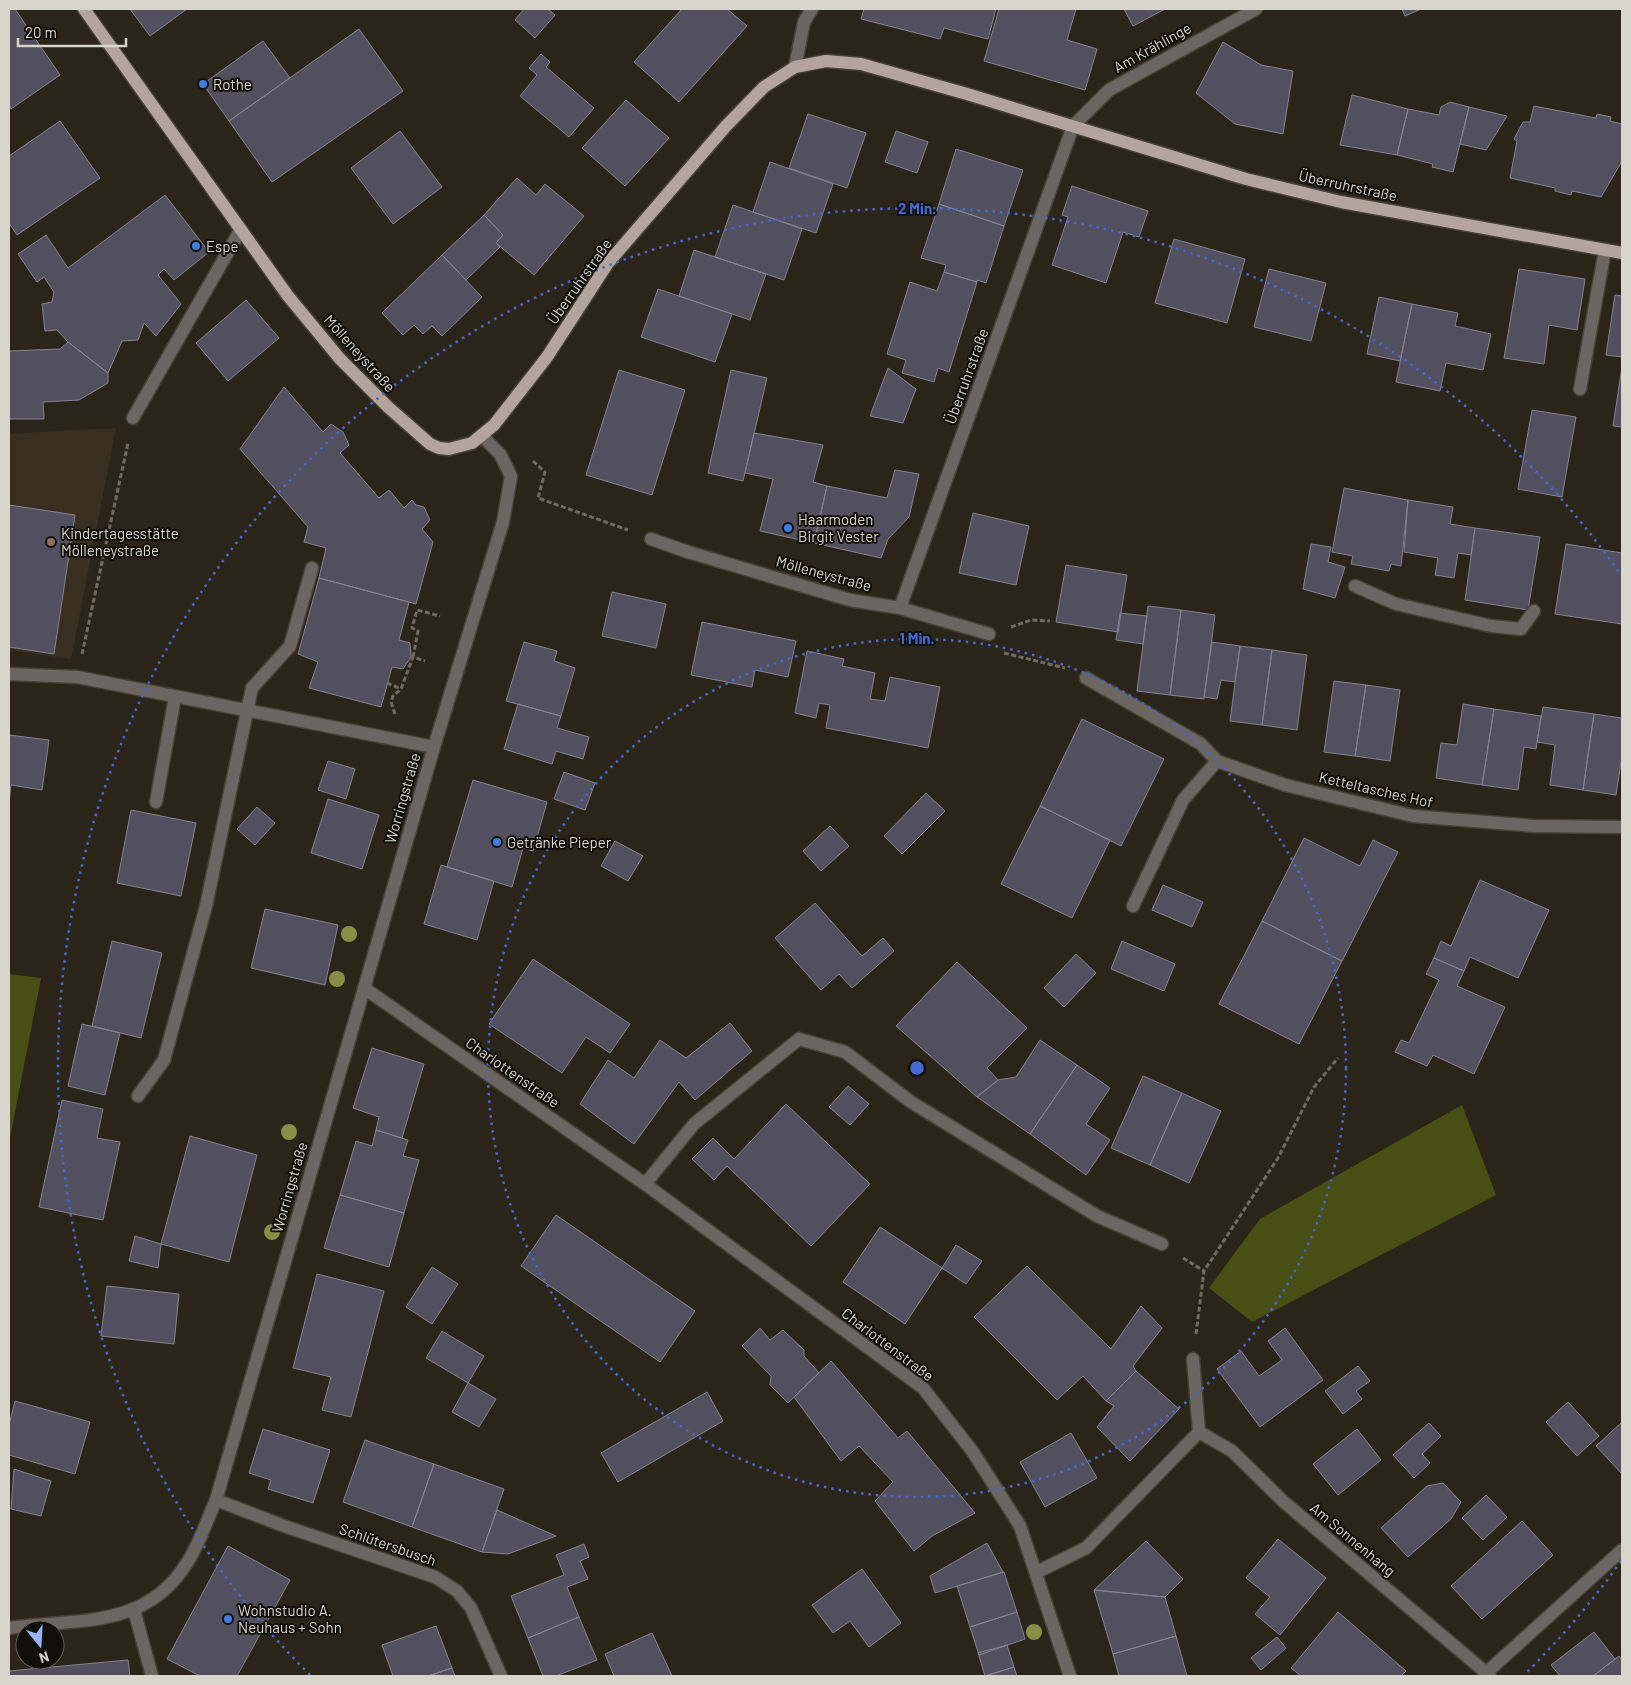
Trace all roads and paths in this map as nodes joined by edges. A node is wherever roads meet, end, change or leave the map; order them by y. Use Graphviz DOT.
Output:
graph roads {
  1 [pos="84,9"];
  2 [pos="812,9"];
  3 [pos="1256,9"];
  4 [pos="795,66"];
  5 [pos="1073,126"];
  6 [pos="240,231"];
  7 [pos="1605,250"];
  8 [pos="1622,253"];
  9 [pos="1580,389"];
  10 [pos="134,418"];
  11 [pos="482,436"];
  12 [pos="531,459"];
  13 [pos="651,539"];
  14 [pos="312,568"];
  15 [pos="1355,586"];
  16 [pos="900,608"];
  17 [pos="1534,611"];
  18 [pos="440,616"];
  19 [pos="1050,621"];
  20 [pos="989,634"];
  21 [pos="413,657"];
  22 [pos="425,661"];
  23 [pos="9,674"];
  24 [pos="77,677"];
  25 [pos="1086,678"];
  26 [pos="386,683"];
  27 [pos="401,689"];
  28 [pos="175,697"];
  29 [pos="248,710"];
  30 [pos="397,717"];
  31 [pos="434,747"];
  32 [pos="1217,761"];
  33 [pos="156,802"];
  34 [pos="1622,828"];
  35 [pos="1133,906"];
  36 [pos="364,988"];
  37 [pos="1338,1058"];
  38 [pos="138,1096"];
  39 [pos="644,1184"];
  40 [pos="1162,1244"];
  41 [pos="1192,1359"];
  42 [pos="1199,1432"];
  43 [pos="216,1500"];
  44 [pos="1621,1554"];
  45 [pos="1036,1572"];
  46 [pos="134,1610"];
  47 [pos="9,1628"];
  48 [pos="1488,1675"];
  49 [pos="152,1676"];
  50 [pos="501,1676"];
  51 [pos="1070,1676"];
  1 -- 6 [label="main road, Mölleneystraße"];
  2 -- 4 [label="street"];
  3 -- 5 [label="street, Am Krählinge"];
  4 -- 5 [label="main road, Überruhrstraße"];
  4 -- 11 [label="main road, Überruhrstraße"];
  5 -- 7 [label="main road, Überruhrstraße"];
  5 -- 16 [label="street, Überruhrstraße"];
  6 -- 10 [label="street"];
  6 -- 11 [label="main road, Mölleneystraße"];
  7 -- 8 [label="main road, Überruhrstraße"];
  7 -- 9 [label="street"];
  10 -- 24 [label="path"];
  11 -- 31 [label="street, Worringstraße"];
  12 -- 13 [label="path"];
  13 -- 16 [label="street, Mölleneystraße"];
  14 -- 29 [label="street"];
  15 -- 17 [label="street"];
  16 -- 20 [label="street, Mölleneystraße"];
  18 -- 21 [label="path"];
  19 -- 20 [label="path"];
  20 -- 25 [label="path"];
  21 -- 22 [label="path"];
  21 -- 27 [label="path"];
  23 -- 24 [label="street, Worringstraße"];
  24 -- 28 [label="street, Worringstraße"];
  25 -- 32 [label="street, Ketteltasches Hof"];
  26 -- 27 [label="path"];
  27 -- 30 [label="path"];
  28 -- 29 [label="street, Worringstraße"];
  28 -- 33 [label="street"];
  29 -- 31 [label="street, Worringstraße"];
  29 -- 38 [label="street"];
  31 -- 36 [label="street, Worringstraße"];
  32 -- 34 [label="street, Ketteltasches Hof"];
  32 -- 35 [label="street"];
  36 -- 39 [label="street, Charlottenstraße"];
  36 -- 43 [label="street, Worringstraße"];
  37 -- 41 [label="path"];
  39 -- 40 [label="street"];
  39 -- 45 [label="street, Charlottenstraße"];
  41 -- 42 [label="street"];
  42 -- 45 [label="street"];
  42 -- 48 [label="street, Am Sonnenhang"];
  43 -- 46 [label="street, Worringstraße"];
  43 -- 50 [label="street, Schlütersbusch"];
  44 -- 48 [label="street, Am Sonnenhang"];
  45 -- 51 [label="street, Charlottenstraße"];
  46 -- 47 [label="street, Worringstraße"];
  46 -- 49 [label="street"];
}
